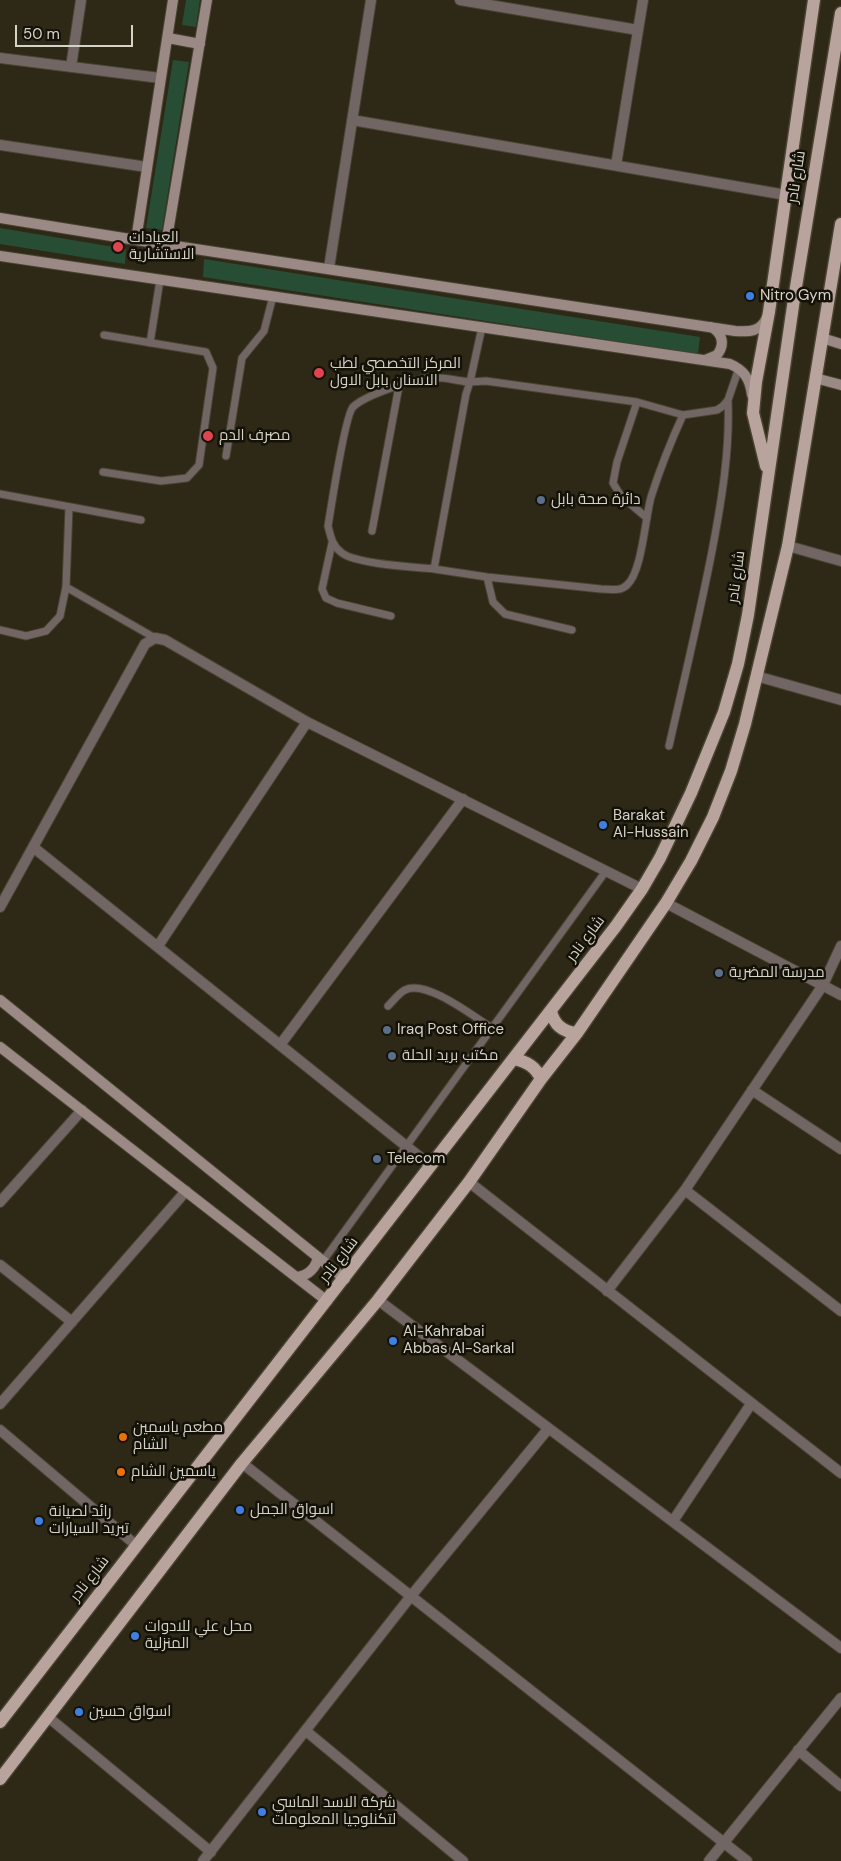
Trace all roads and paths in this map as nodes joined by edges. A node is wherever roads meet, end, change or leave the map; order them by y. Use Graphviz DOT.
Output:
graph roads {
  1 [pos="81,0"];
  2 [pos="173,0"];
  3 [pos="207,0"];
  4 [pos="371,0"];
  5 [pos="460,0"];
  6 [pos="643,0"];
  7 [pos="814,0"];
  8 [pos="841,13"];
  9 [pos="638,30"];
  10 [pos="168,38"];
  11 [pos="200,44"];
  12 [pos="0,58"];
  13 [pos="71,67"];
  14 [pos="160,78"];
  15 [pos="352,120"];
  16 [pos="0,145"];
  17 [pos="616,165"];
  18 [pos="147,167"];
  19 [pos="786,195"];
  20 [pos="0,218"];
  21 [pos="841,224"];
  22 [pos="136,240"];
  23 [pos="166,244"];
  24 [pos="0,256"];
  25 [pos="330,268"];
  26 [pos="160,280"];
  27 [pos="273,296"];
  28 [pos="769,312"];
  29 [pos="707,326"];
  30 [pos="482,327"];
  31 [pos="104,335"];
  32 [pos="822,338"];
  33 [pos="150,343"];
  34 [pos="841,344"];
  35 [pos="702,359"];
  36 [pos="739,368"];
  37 [pos="815,378"];
  38 [pos="470,382"];
  39 [pos="841,385"];
  40 [pos="399,386"];
  41 [pos="728,400"];
  42 [pos="637,402"];
  43 [pos="754,413"];
  44 [pos="683,415"];
  45 [pos="226,456"];
  46 [pos="102,472"];
  47 [pos="766,490"];
  48 [pos="0,494"];
  49 [pos="68,507"];
  50 [pos="647,518"];
  51 [pos="141,520"];
  52 [pos="372,531"];
  53 [pos="332,543"];
  54 [pos="788,546"];
  55 [pos="841,561"];
  56 [pos="434,569"];
  57 [pos="487,577"];
  58 [pos="66,587"];
  59 [pos="390,616"];
  60 [pos="0,630"];
  61 [pos="572,630"];
  62 [pos="155,638"];
  63 [pos="756,676"];
  64 [pos="841,700"];
  65 [pos="308,722"];
  66 [pos="669,746"];
  67 [pos="463,799"];
  68 [pos="33,847"];
  69 [pos="606,871"];
  70 [pos="642,889"];
  71 [pos="666,904"];
  72 [pos="0,907"];
  73 [pos="158,946"];
  74 [pos="841,946"];
  75 [pos="823,985"];
  76 [pos="841,995"];
  77 [pos="0,1000"];
  78 [pos="388,1006"];
  79 [pos="552,1011"];
  80 [pos="492,1028"];
  81 [pos="577,1033"];
  82 [pos="280,1044"];
  83 [pos="0,1047"];
  84 [pos="514,1059"];
  85 [pos="541,1080"];
  86 [pos="752,1090"];
  87 [pos="82,1110"];
  88 [pos="406,1146"];
  89 [pos="841,1149"];
  90 [pos="431,1166"];
  91 [pos="469,1182"];
  92 [pos="685,1190"];
  93 [pos="186,1191"];
  94 [pos="0,1202"];
  95 [pos="320,1259"];
  96 [pos="0,1265"];
  97 [pos="296,1277"];
  98 [pos="345,1278"];
  99 [pos="607,1291"];
  100 [pos="378,1300"];
  101 [pos="327,1301"];
  102 [pos="841,1311"];
  103 [pos="72,1322"];
  104 [pos="0,1404"];
  105 [pos="751,1404"];
  106 [pos="548,1429"];
  107 [pos="0,1430"];
  108 [pos="242,1464"];
  109 [pos="841,1473"];
  110 [pos="672,1521"];
  111 [pos="137,1546"];
  112 [pos="411,1596"];
  113 [pos="841,1648"];
  114 [pos="841,1698"];
  115 [pos="48,1717"];
  116 [pos="0,1722"];
  117 [pos="306,1730"];
  118 [pos="798,1750"];
  119 [pos="0,1779"];
  120 [pos="841,1786"];
  121 [pos="723,1842"];
  122 [pos="210,1852"];
  123 [pos="203,1861"];
  124 [pos="463,1861"];
  125 [pos="709,1861"];
  126 [pos="747,1861"];
  1 -- 13 [label="street"];
  2 -- 10 [label="main road"];
  3 -- 11 [label="main road"];
  4 -- 15 [label="street"];
  5 -- 9 [label="street"];
  6 -- 9 [label="street"];
  7 -- 19 [label="main road"];
  8 -- 47 [label="main road, شارع نادر"];
  9 -- 17 [label="street"];
  10 -- 11 [label="main road"];
  10 -- 14 [label="main road"];
  11 -- 23 [label="main road"];
  12 -- 13 [label="street"];
  13 -- 14 [label="street"];
  14 -- 18 [label="main road"];
  15 -- 17 [label="street"];
  15 -- 25 [label="street"];
  16 -- 18 [label="street"];
  17 -- 19 [label="street"];
  18 -- 22 [label="main road"];
  19 -- 28 [label="main road"];
  20 -- 22 [label="main road"];
  21 -- 32 [label="main road"];
  22 -- 23 [label="main road"];
  23 -- 25 [label="main road"];
  24 -- 26 [label="main road"];
  25 -- 29 [label="main road"];
  26 -- 27 [label="main road"];
  26 -- 33 [label="lane"];
  27 -- 30 [label="main road"];
  27 -- 45 [label="lane"];
  28 -- 29 [label="main road"];
  28 -- 43 [label="main road"];
  29 -- 35 [label="main road"];
  30 -- 35 [label="main road"];
  30 -- 38 [label="lane"];
  31 -- 33 [label="lane"];
  32 -- 34 [label="main road"];
  32 -- 37 [label="main road"];
  33 -- 46 [label="lane"];
  35 -- 36 [label="main road"];
  36 -- 41 [label="lane"];
  36 -- 43 [label="main road"];
  37 -- 39 [label="main road"];
  37 -- 54 [label="main road"];
  38 -- 40 [label="lane"];
  38 -- 42 [label="lane"];
  38 -- 56 [label="lane"];
  40 -- 52 [label="lane"];
  40 -- 53 [label="lane"];
  41 -- 44 [label="lane"];
  41 -- 66 [label="lane"];
  42 -- 44 [label="lane"];
  42 -- 50 [label="lane"];
  43 -- 47 [label="main road"];
  44 -- 50 [label="lane"];
  47 -- 70 [label="main road, شارع نادر"];
  48 -- 49 [label="lane"];
  49 -- 51 [label="lane"];
  49 -- 58 [label="lane"];
  50 -- 57 [label="lane"];
  53 -- 56 [label="lane"];
  53 -- 59 [label="lane"];
  54 -- 55 [label="street"];
  54 -- 63 [label="main road"];
  56 -- 57 [label="lane"];
  57 -- 61 [label="lane"];
  58 -- 60 [label="lane"];
  58 -- 62 [label="lane"];
  62 -- 65 [label="street"];
  62 -- 68 [label="street"];
  63 -- 64 [label="street"];
  63 -- 71 [label="main road"];
  65 -- 67 [label="street"];
  65 -- 73 [label="street"];
  67 -- 69 [label="street"];
  67 -- 82 [label="street"];
  68 -- 72 [label="street"];
  68 -- 73 [label="street"];
  69 -- 70 [label="street"];
  69 -- 80 [label="lane"];
  70 -- 79 [label="main road, شارع نادر"];
  71 -- 75 [label="street"];
  71 -- 81 [label="main road"];
  73 -- 82 [label="street"];
  74 -- 75 [label="street"];
  75 -- 76 [label="street"];
  75 -- 86 [label="street"];
  77 -- 95 [label="main road"];
  78 -- 80 [label="lane"];
  79 -- 81 [label="main road"];
  79 -- 84 [label="main road, شارع نادر"];
  80 -- 88 [label="lane"];
  81 -- 85 [label="main road"];
  82 -- 88 [label="street"];
  83 -- 87 [label="main road"];
  84 -- 85 [label="main road"];
  84 -- 90 [label="main road, شارع نادر"];
  85 -- 91 [label="main road"];
  86 -- 89 [label="street"];
  86 -- 92 [label="street"];
  87 -- 93 [label="main road"];
  87 -- 94 [label="street"];
  88 -- 90 [label="street"];
  88 -- 95 [label="lane"];
  90 -- 98 [label="main road, شارع نادر"];
  91 -- 99 [label="street"];
  91 -- 100 [label="main road"];
  92 -- 99 [label="street"];
  92 -- 102 [label="street"];
  93 -- 97 [label="main road"];
  93 -- 103 [label="street"];
  95 -- 97 [label="main road"];
  95 -- 98 [label="main road"];
  96 -- 103 [label="street"];
  97 -- 101 [label="main road"];
  98 -- 101 [label="main road, شارع نادر"];
  99 -- 105 [label="street"];
  100 -- 106 [label="street"];
  100 -- 108 [label="main road"];
  101 -- 111 [label="main road, شارع نادر"];
  103 -- 104 [label="street"];
  105 -- 109 [label="street"];
  105 -- 110 [label="street"];
  106 -- 110 [label="street"];
  106 -- 112 [label="street"];
  107 -- 111 [label="street"];
  108 -- 112 [label="street"];
  108 -- 115 [label="main road"];
  110 -- 113 [label="street"];
  111 -- 116 [label="main road, شارع نادر"];
  112 -- 117 [label="street"];
  112 -- 121 [label="street"];
  114 -- 118 [label="street"];
  115 -- 119 [label="main road"];
  115 -- 122 [label="street"];
  117 -- 122 [label="street"];
  117 -- 124 [label="street"];
  118 -- 120 [label="street"];
  118 -- 121 [label="street"];
  121 -- 125 [label="street"];
  121 -- 126 [label="street"];
  122 -- 123 [label="street"];
}
